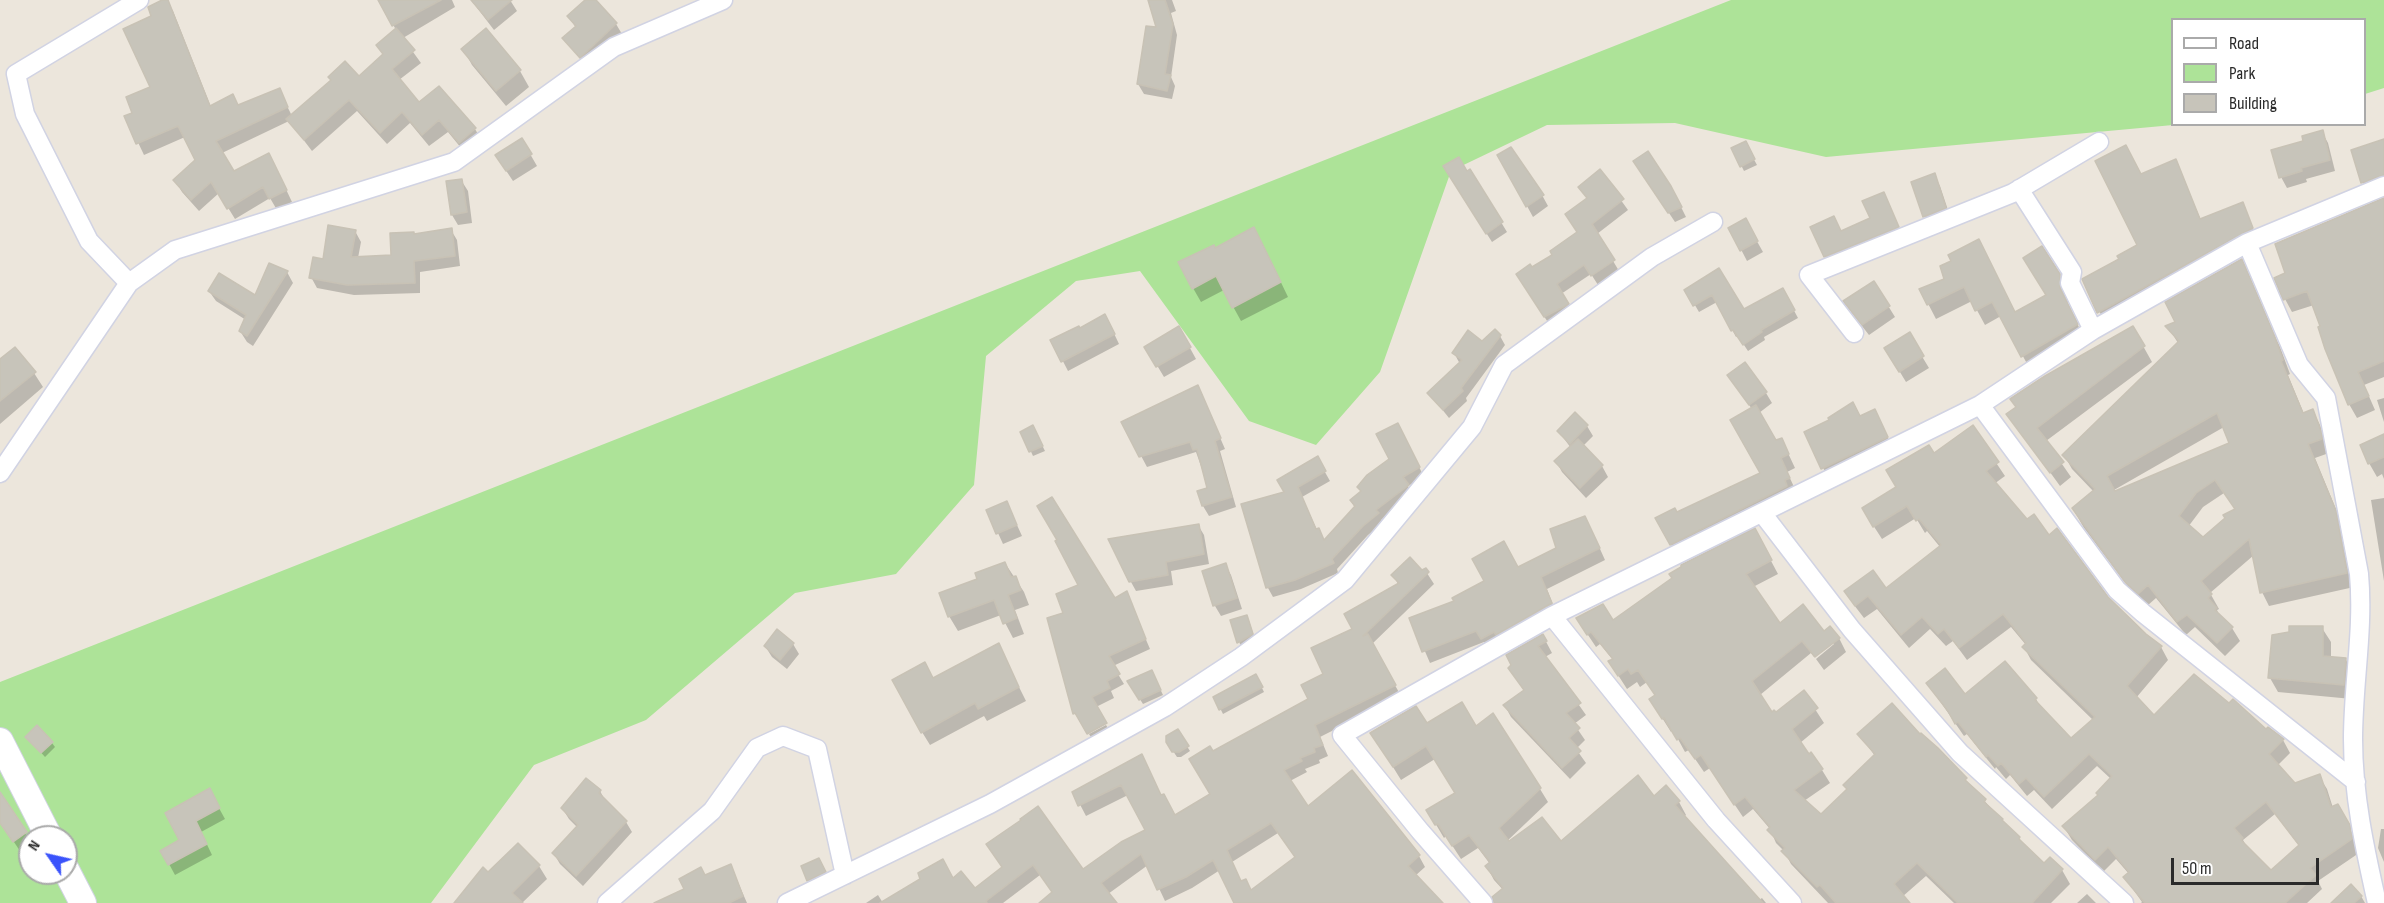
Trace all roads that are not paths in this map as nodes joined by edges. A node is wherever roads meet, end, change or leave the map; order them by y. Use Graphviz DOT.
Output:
graph roads {
  1 [pos="139,0"];
  2 [pos="723,0"];
  3 [pos="2099,141"];
  4 [pos="2384,186"];
  5 [pos="2019,189"];
  6 [pos="1713,222"];
  7 [pos="2247,243"];
  8 [pos="129,284"];
  9 [pos="2093,330"];
  10 [pos="1854,333"];
  11 [pos="1980,405"];
  12 [pos="0,473"];
  13 [pos="1762,513"];
  14 [pos="1552,616"];
  15 [pos="0,741"];
  16 [pos="2356,782"];
  17 [pos="43,825"];
  18 [pos="845,875"];
  19 [pos="74,885"];
  20 [pos="83,903"];
  21 [pos="607,903"];
  22 [pos="787,903"];
  23 [pos="1483,903"];
  24 [pos="1792,903"];
  25 [pos="2124,903"];
  26 [pos="2377,903"];
  1 -- 8 [label="street"];
  2 -- 8 [label="street"];
  3 -- 5 [label="street"];
  4 -- 7 [label="street"];
  5 -- 9 [label="street"];
  5 -- 10 [label="street"];
  6 -- 18 [label="street"];
  7 -- 9 [label="street"];
  7 -- 16 [label="street"];
  8 -- 12 [label="street"];
  9 -- 11 [label="street"];
  11 -- 13 [label="street"];
  11 -- 16 [label="street"];
  13 -- 14 [label="street"];
  13 -- 25 [label="street"];
  14 -- 23 [label="street"];
  14 -- 24 [label="street"];
  15 -- 17 [label="street"];
  16 -- 26 [label="street"];
  18 -- 21 [label="street"];
  18 -- 22 [label="street"];
  19 -- 20 [label="street"];
}
